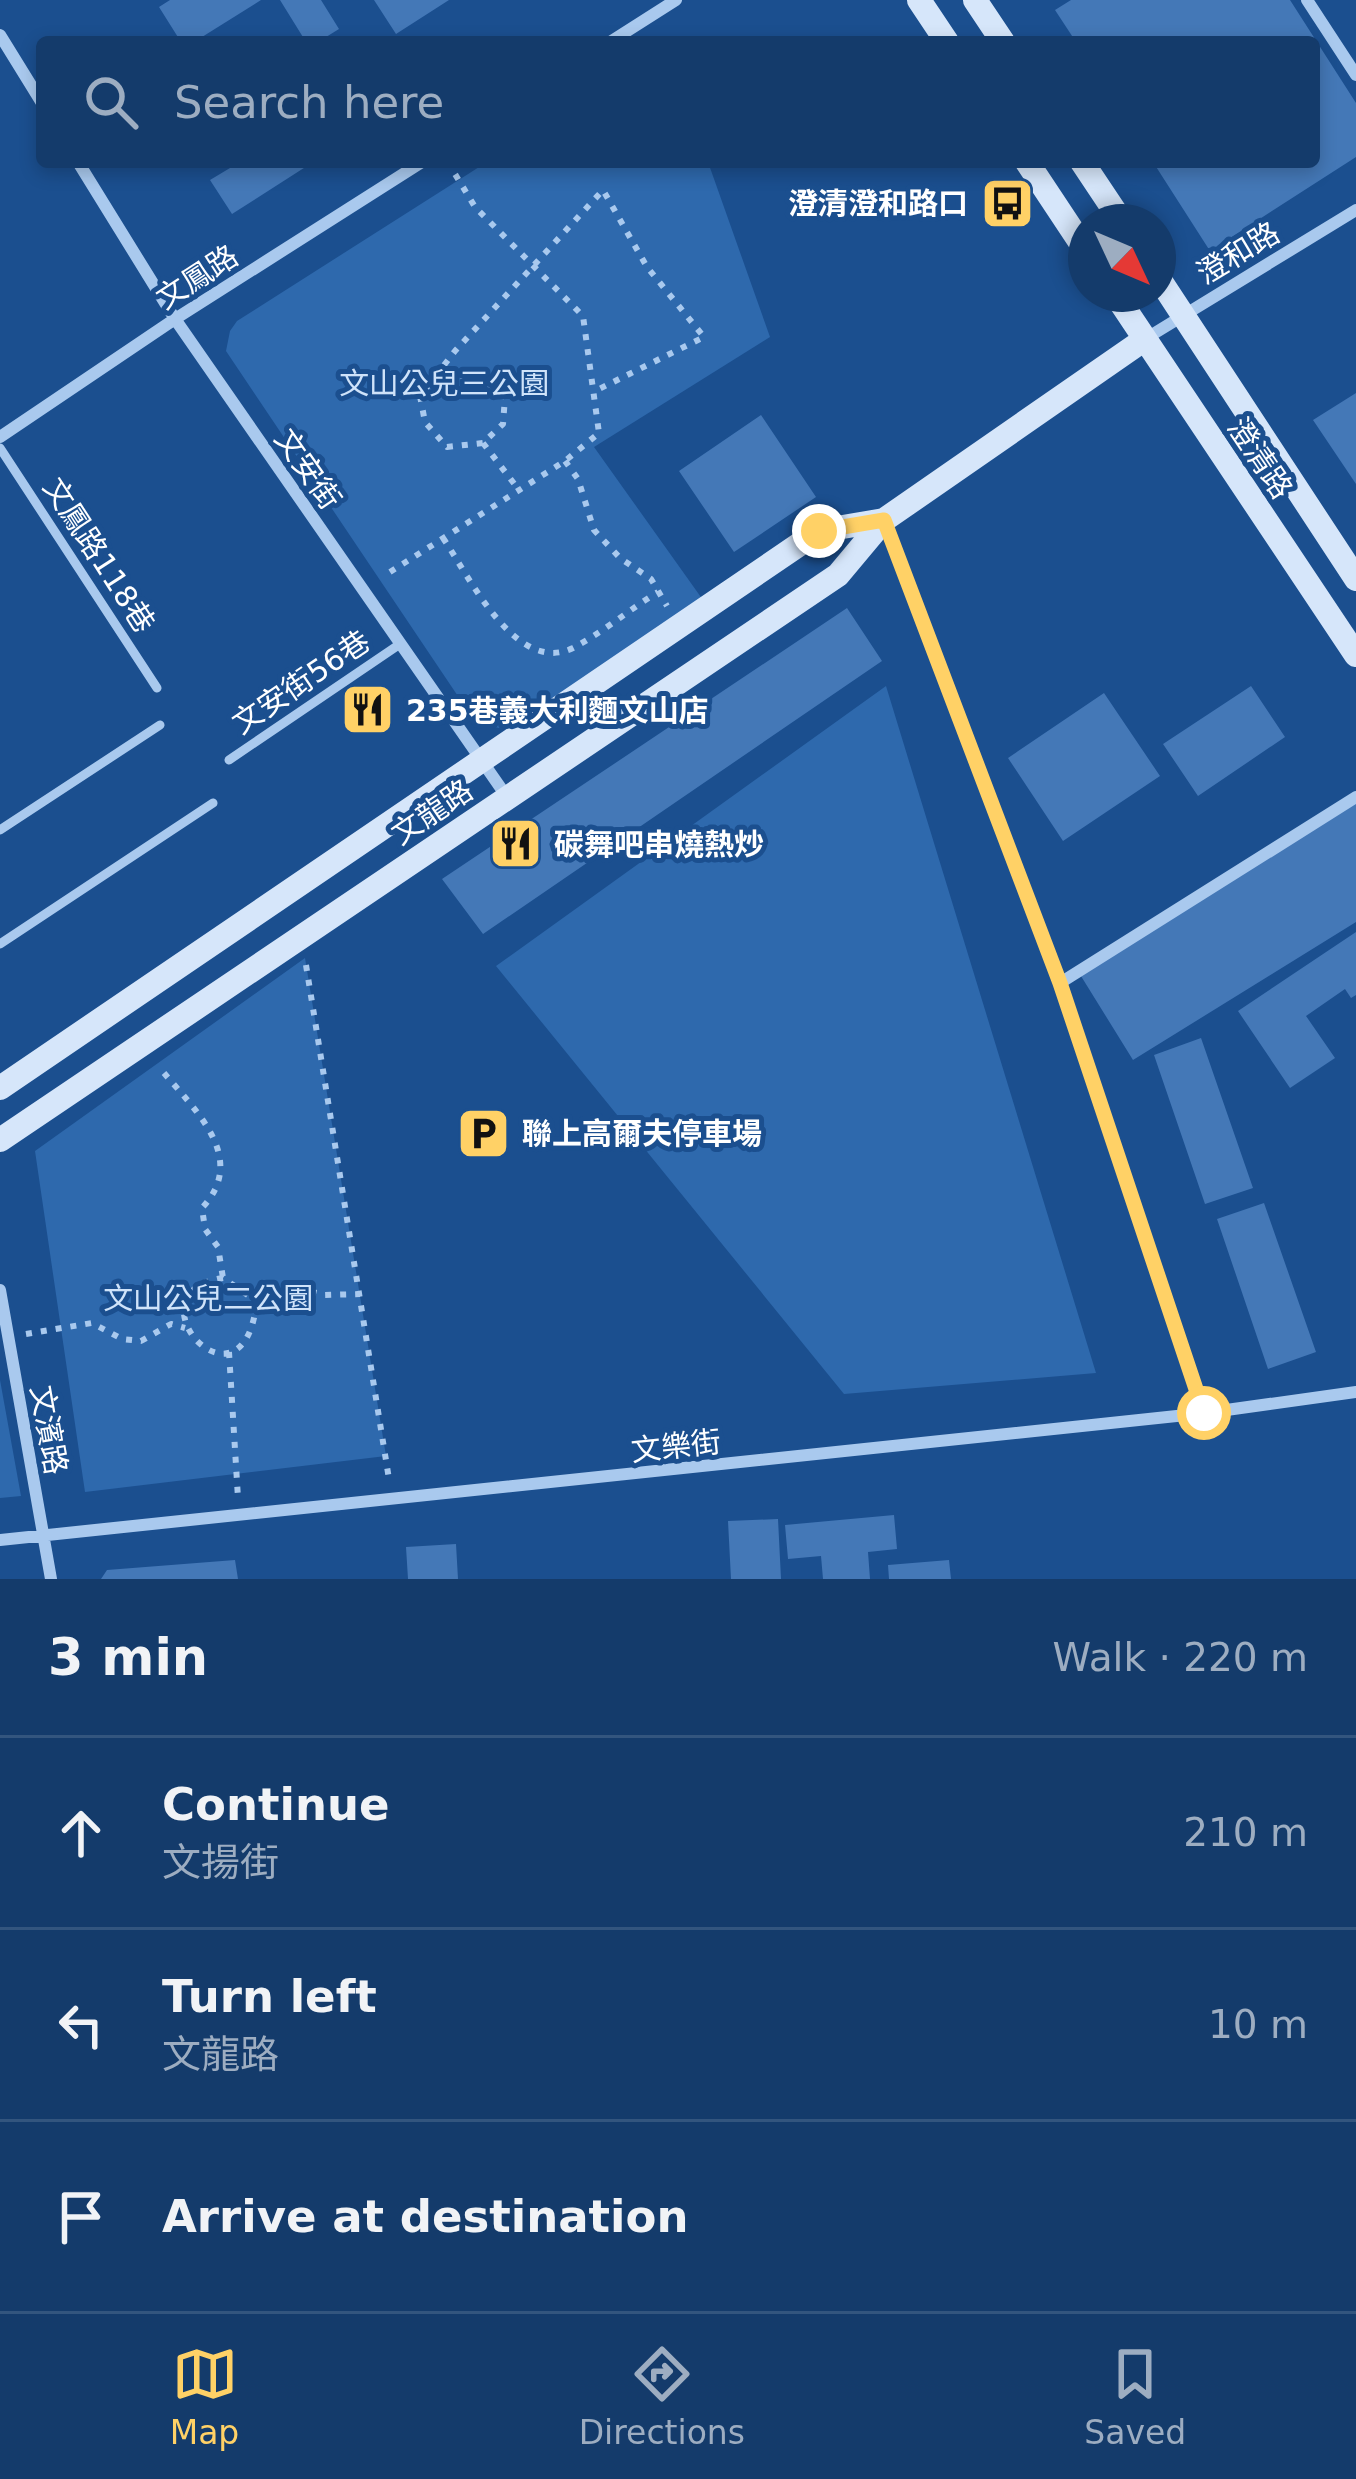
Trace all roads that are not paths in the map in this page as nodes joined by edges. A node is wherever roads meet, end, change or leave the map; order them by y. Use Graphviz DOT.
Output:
graph roads {
  1 [pos="676,0"];
  2 [pos="919,0"];
  3 [pos="975,0"];
  4 [pos="1307,0"];
  5 [pos="0,35"];
  6 [pos="619,36"];
  7 [pos="943,36"];
  8 [pos="999,36"];
  9 [pos="1356,75"];
  10 [pos="36,93"];
  11 [pos="82,168"];
  12 [pos="413,168"];
  13 [pos="1031,168"];
  14 [pos="1086,168"];
  15 [pos="1110,204"];
  16 [pos="1356,210"];
  17 [pos="1068,223"];
  18 [pos="1176,304"];
  19 [pos="1127,312"];
  20 [pos="1183,314"];
  21 [pos="176,319"];
  22 [pos="1145,339"];
  23 [pos="0,437"];
  24 [pos="0,448"];
  25 [pos="884,520"];
  26 [pos="1356,579"];
  27 [pos="400,644"];
  28 [pos="1356,655"];
  29 [pos="157,688"];
  30 [pos="160,725"];
  31 [pos="229,760"];
  32 [pos="482,763"];
  33 [pos="507,797"];
  34 [pos="1356,797"];
  35 [pos="213,803"];
  36 [pos="0,830"];
  37 [pos="0,944"];
  38 [pos="1060,983"];
  39 [pos="0,1088"];
  40 [pos="0,1140"];
  41 [pos="0,1290"];
  42 [pos="1356,1392"];
  43 [pos="1204,1413"];
  44 [pos="44,1537"];
  45 [pos="0,1540"];
  46 [pos="50,1579"];
  1 -- 6 [label="street"];
  2 -- 7 [label="street"];
  3 -- 8 [label="street"];
  4 -- 9 [label="street"];
  5 -- 10 [label="street"];
  11 -- 21 [label="street, 文安街"];
  12 -- 21 [label="street, 文鳳路"];
  13 -- 17 [label="street"];
  14 -- 15 [label="street"];
  16 -- 20 [label="street, 澄和路"];
  18 -- 20 [label="street, 澄清路"];
  19 -- 22 [label="street, 澄清路"];
  20 -- 22 [label="street, 澄和路"];
  20 -- 26 [label="street, 澄清路"];
  21 -- 23 [label="street, 文鳳路"];
  21 -- 27 [label="street, 文安街"];
  22 -- 25 [label="street, 文龍路"];
  22 -- 28 [label="street, 澄清路"];
  24 -- 29 [label="lane, 文鳳路118巷"];
  25 -- 32 [label="street, 文龍路"];
  25 -- 33 [label="street, 文龍路"];
  25 -- 38 [label="street"];
  27 -- 31 [label="lane, 文安街56巷"];
  27 -- 32 [label="street, 文安街"];
  30 -- 36 [label="lane"];
  32 -- 33 [label="street, 文安街"];
  32 -- 39 [label="street, 文龍路"];
  33 -- 40 [label="street, 文龍路"];
  34 -- 38 [label="street"];
  35 -- 37 [label="lane"];
  38 -- 43 [label="street"];
  41 -- 44 [label="street, 文濱路"];
  42 -- 43 [label="street, 文樂街"];
  43 -- 44 [label="street, 文樂街"];
  44 -- 45 [label="street, 文樂街"];
  44 -- 46 [label="street, 文濱路"];
}
